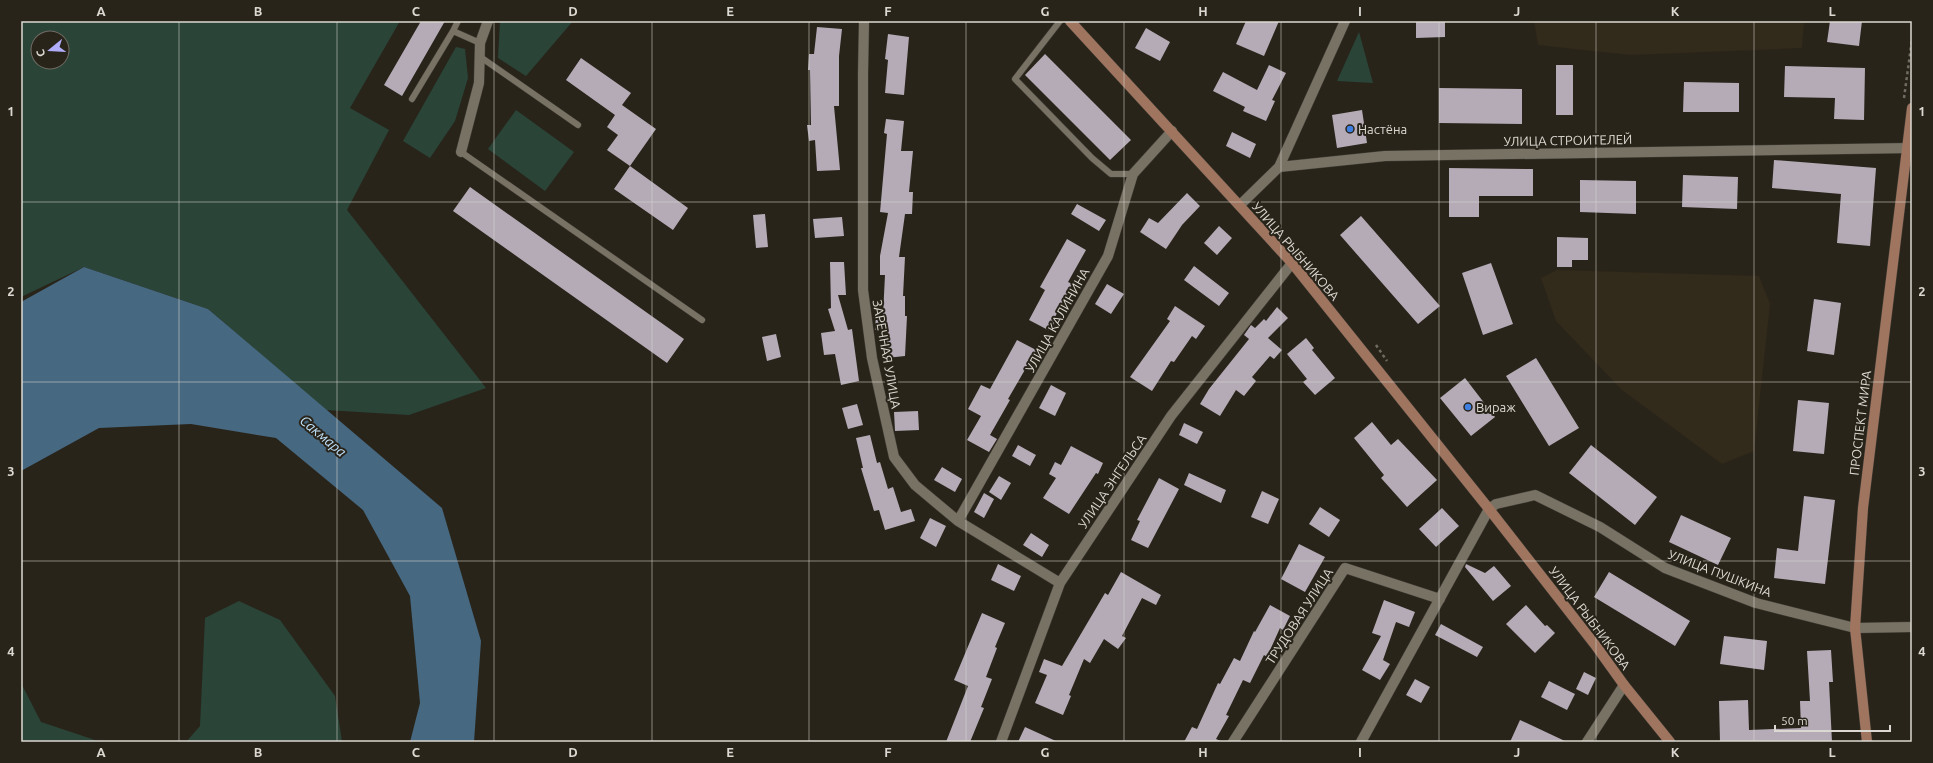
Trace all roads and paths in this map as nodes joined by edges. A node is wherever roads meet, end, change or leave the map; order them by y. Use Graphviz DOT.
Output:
graph roads {
  1 [pos="458,21"];
  2 [pos="488,21"];
  3 [pos="864,21"];
  4 [pos="1060,21"];
  5 [pos="1070,21"];
  6 [pos="1344,21"];
  7 [pos="453,31"];
  8 [pos="480,43"];
  9 [pos="479,56"];
  10 [pos="412,99"];
  11 [pos="1912,108"];
  12 [pos="578,126"];
  13 [pos="1172,131"];
  14 [pos="1909,149"];
  15 [pos="461,152"];
  16 [pos="1279,167"];
  17 [pos="1133,174"];
  18 [pos="1240,205"];
  19 [pos="1292,263"];
  20 [pos="702,320"];
  21 [pos="1489,509"];
  22 [pos="958,521"];
  23 [pos="1060,583"];
  24 [pos="1440,599"];
  25 [pos="1912,627"];
  26 [pos="1855,628"];
  27 [pos="1624,685"];
  28 [pos="1001,742"];
  29 [pos="1233,742"];
  30 [pos="1361,742"];
  31 [pos="1587,742"];
  32 [pos="1670,742"];
  33 [pos="1867,742"];
  1 -- 7 [label="lane"];
  2 -- 8 [label="street"];
  3 -- 22 [label="street, ЗАРЕЧНАЯ УЛИЦА"];
  4 -- 17 [label="lane"];
  5 -- 13 [label="street, УЛИЦА РЫБНИКОВА"];
  6 -- 16 [label="street"];
  7 -- 8 [label="lane"];
  7 -- 10 [label="lane"];
  8 -- 9 [label="street"];
  9 -- 12 [label="lane"];
  9 -- 15 [label="street"];
  11 -- 14 [label="street, ПРОСПЕКТ МИРА"];
  13 -- 17 [label="street, УЛИЦА КАЛИНИНА"];
  13 -- 18 [label="street, УЛИЦА РЫБНИКОВА"];
  14 -- 16 [label="street, УЛИЦА СТРОИТЕЛЕЙ"];
  14 -- 26 [label="street, ПРОСПЕКТ МИРА"];
  15 -- 20 [label="lane"];
  16 -- 18 [label="street"];
  17 -- 22 [label="street, УЛИЦА КАЛИНИНА"];
  18 -- 19 [label="street, УЛИЦА РЫБНИКОВА"];
  19 -- 21 [label="street, УЛИЦА РЫБНИКОВА"];
  19 -- 23 [label="street, УЛИЦА ЭНГЕЛЬСА"];
  21 -- 24 [label="street"];
  21 -- 26 [label="street, УЛИЦА ПУШКИНА"];
  21 -- 27 [label="street, УЛИЦА РЫБНИКОВА"];
  22 -- 23 [label="street, ЗАРЕЧНАЯ УЛИЦА"];
  23 -- 28 [label="street, УЛИЦА ЭНГЕЛЬСА"];
  24 -- 29 [label="street, ТРУДОВАЯ УЛИЦА"];
  24 -- 30 [label="street"];
  25 -- 26 [label="street, УЛИЦА ПУШКИНА"];
  26 -- 33 [label="street, ПРОСПЕКТ МИРА"];
  27 -- 31 [label="street"];
  27 -- 32 [label="street, УЛИЦА РЫБНИКОВА"];
}
